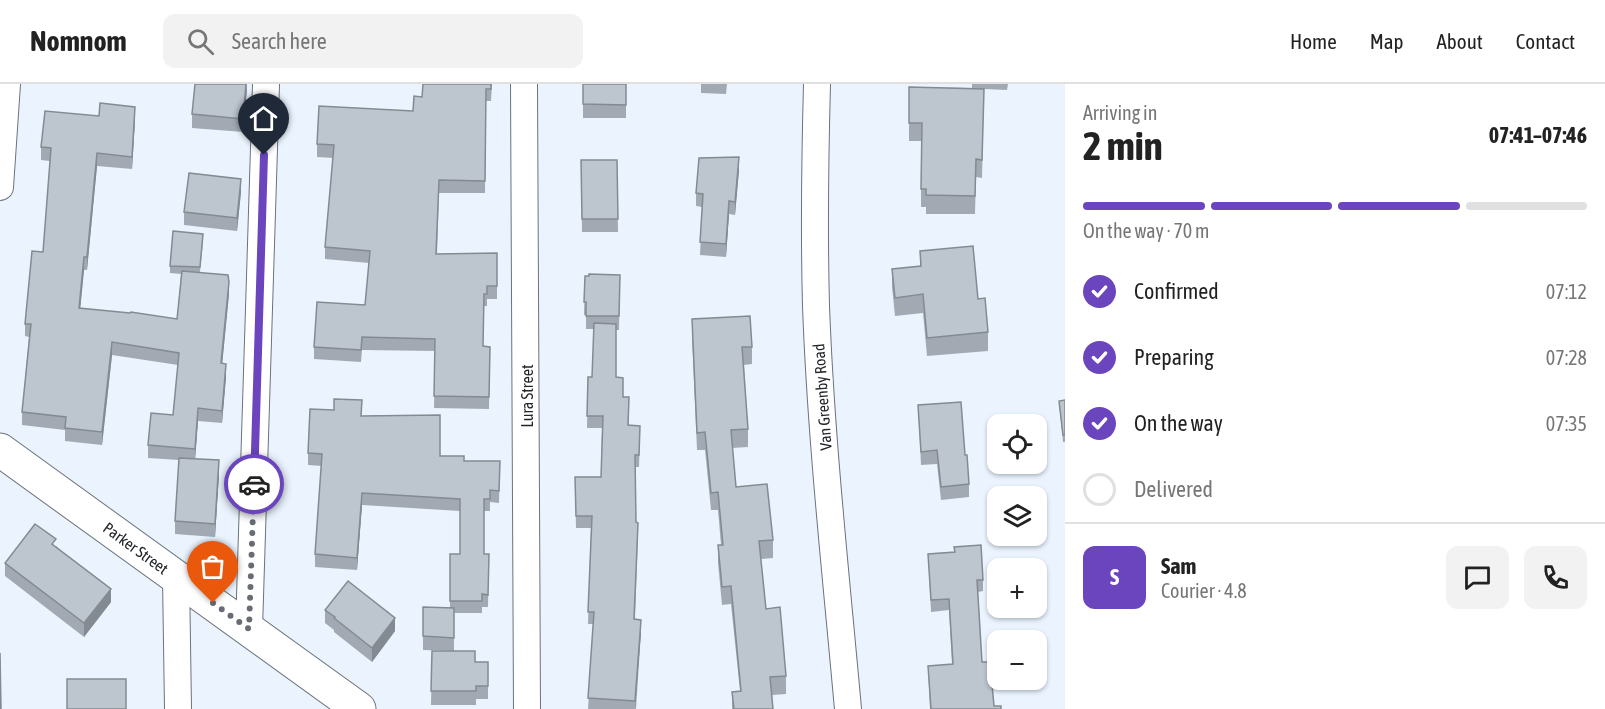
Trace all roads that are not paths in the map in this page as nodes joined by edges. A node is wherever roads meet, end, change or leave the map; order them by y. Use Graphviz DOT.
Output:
graph roads {
  1 [pos="7,84"];
  2 [pos="266,84"];
  3 [pos="524,84"];
  4 [pos="817,84"];
  5 [pos="0,187"];
  6 [pos="0,450"];
  7 [pos="176,576"];
  8 [pos="249,629"];
  9 [pos="178,709"];
  10 [pos="359,709"];
  11 [pos="527,709"];
  12 [pos="848,709"];
  1 -- 5 [label="street"];
  2 -- 8 [label="street"];
  3 -- 11 [label="street, Lura Street"];
  4 -- 12 [label="street, Van Greenby Road"];
  6 -- 7 [label="street, Parker Street"];
  7 -- 8 [label="street, Parker Street"];
  7 -- 9 [label="street"];
  8 -- 10 [label="street, Parker Street"];
}
